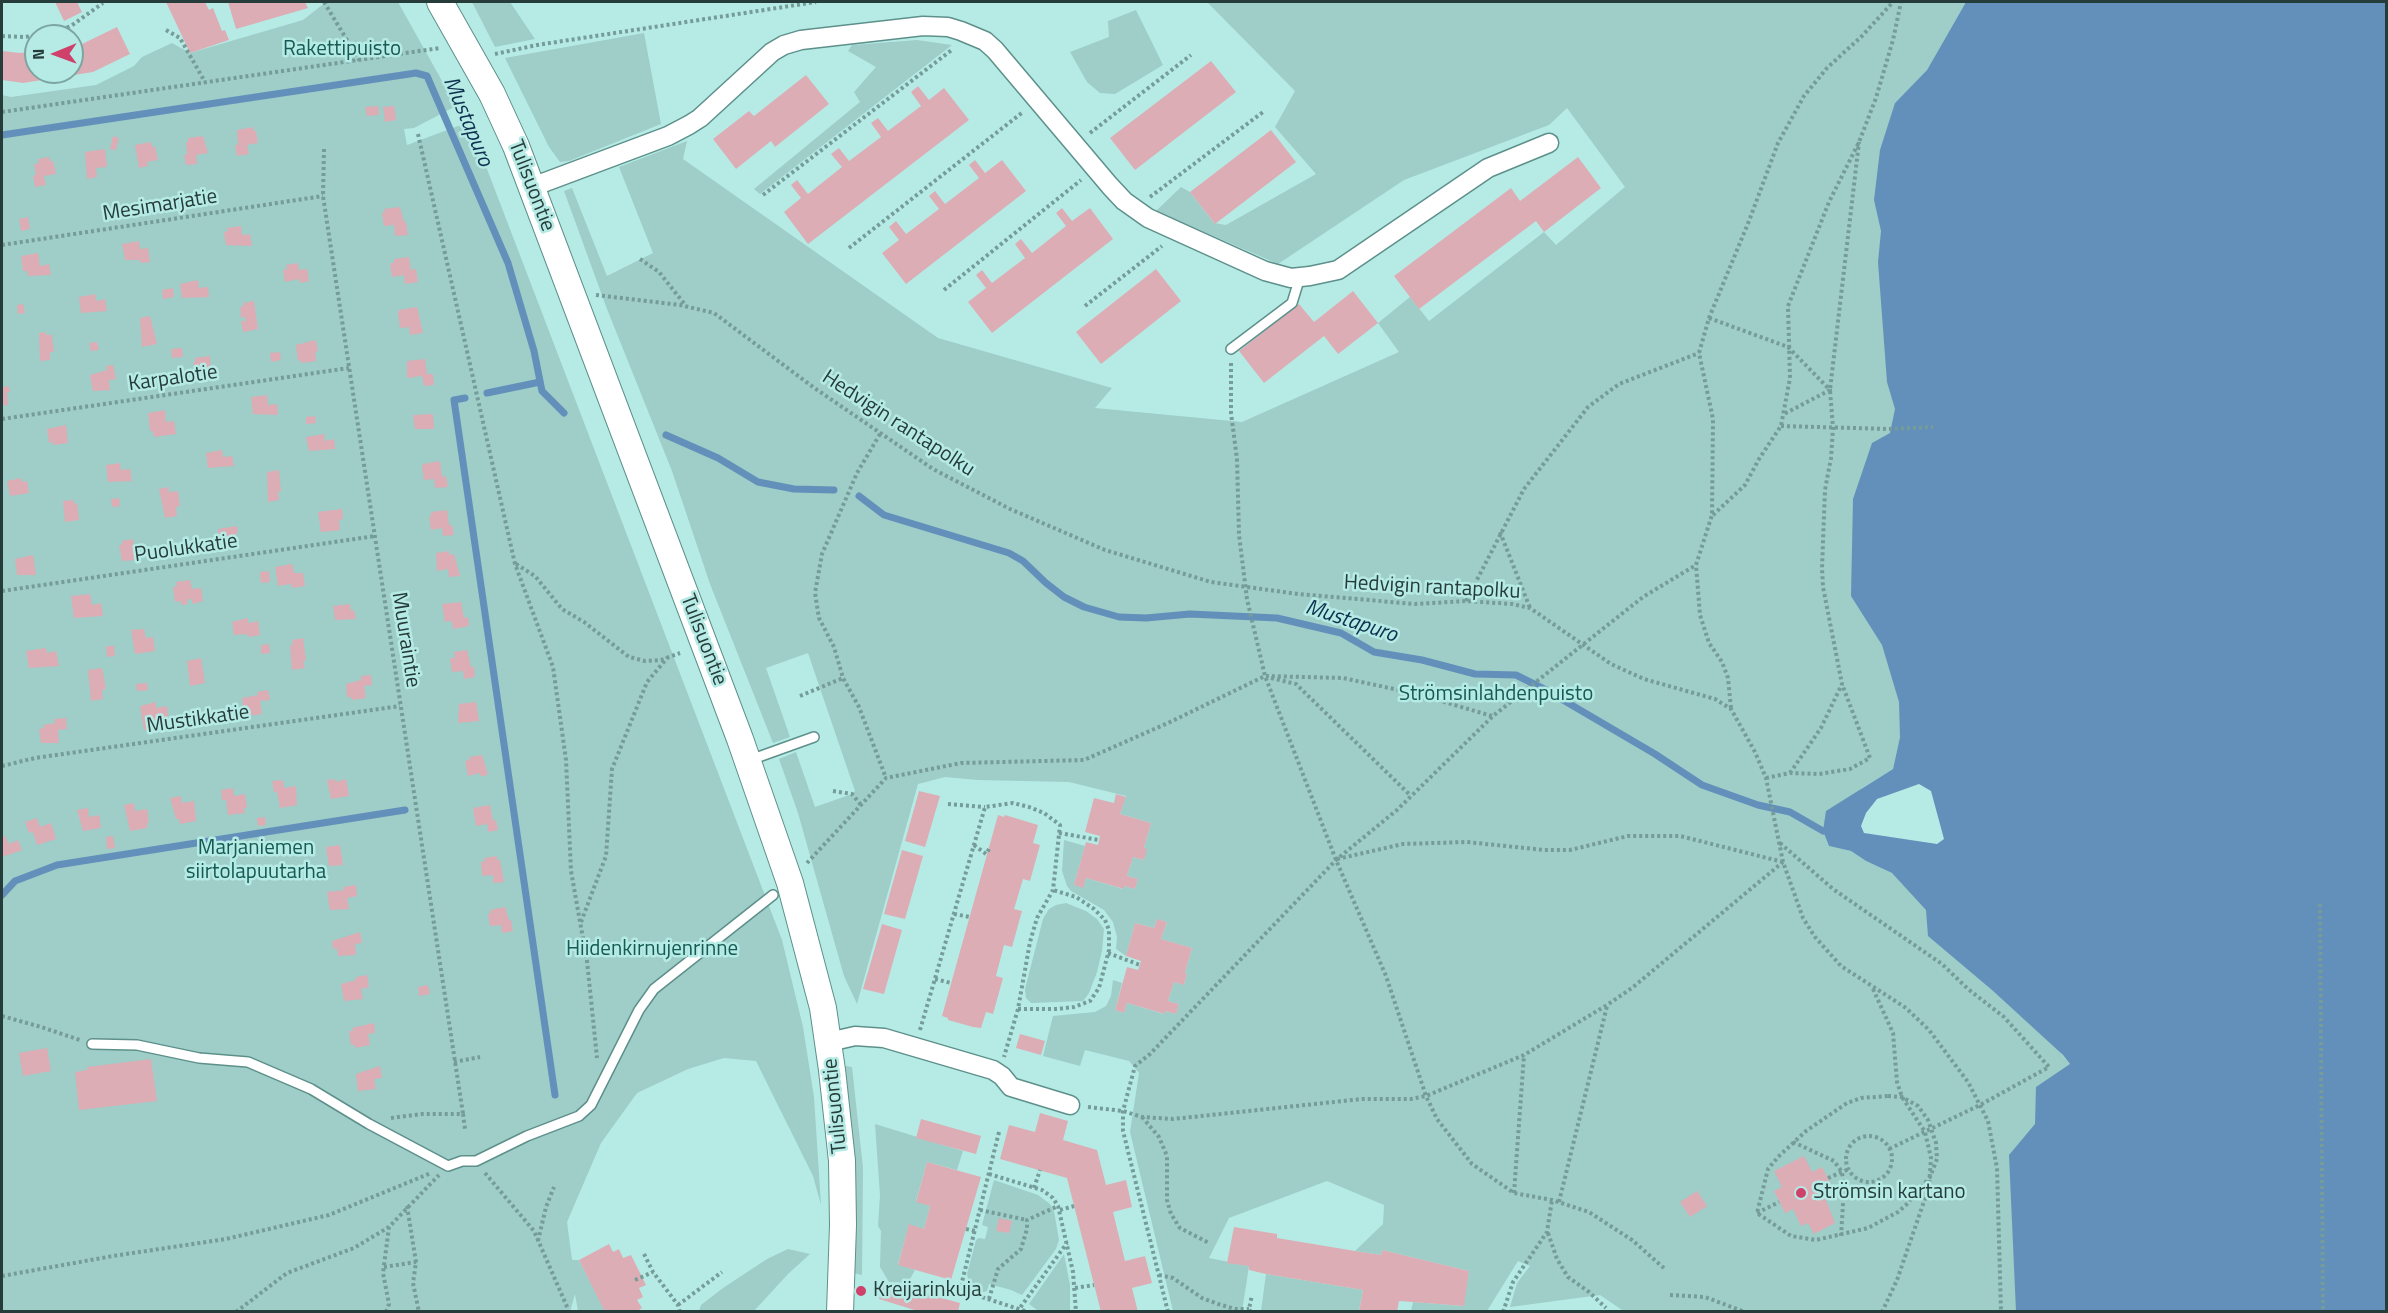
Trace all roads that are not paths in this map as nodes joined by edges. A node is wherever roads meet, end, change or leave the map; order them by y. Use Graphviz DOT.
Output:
graph roads {
  1 [pos="440,2"];
  2 [pos="1549,143"];
  3 [pos="532,187"];
  4 [pos="1300,277"];
  5 [pos="1232,349"];
  6 [pos="814,737"];
  7 [pos="748,761"];
  8 [pos="773,895"];
  9 [pos="829,1042"];
  10 [pos="92,1044"];
  11 [pos="1070,1105"];
  12 [pos="840,1311"];
  1 -- 3 [label="main road, Tulisuontie"];
  2 -- 4 [label="street"];
  3 -- 4 [label="street"];
  3 -- 7 [label="main road, Tulisuontie"];
  4 -- 5 [label="lane"];
  6 -- 7 [label="lane"];
  7 -- 9 [label="main road, Tulisuontie"];
  8 -- 10 [label="lane"];
  9 -- 11 [label="street"];
  9 -- 12 [label="main road, Tulisuontie"];
}
